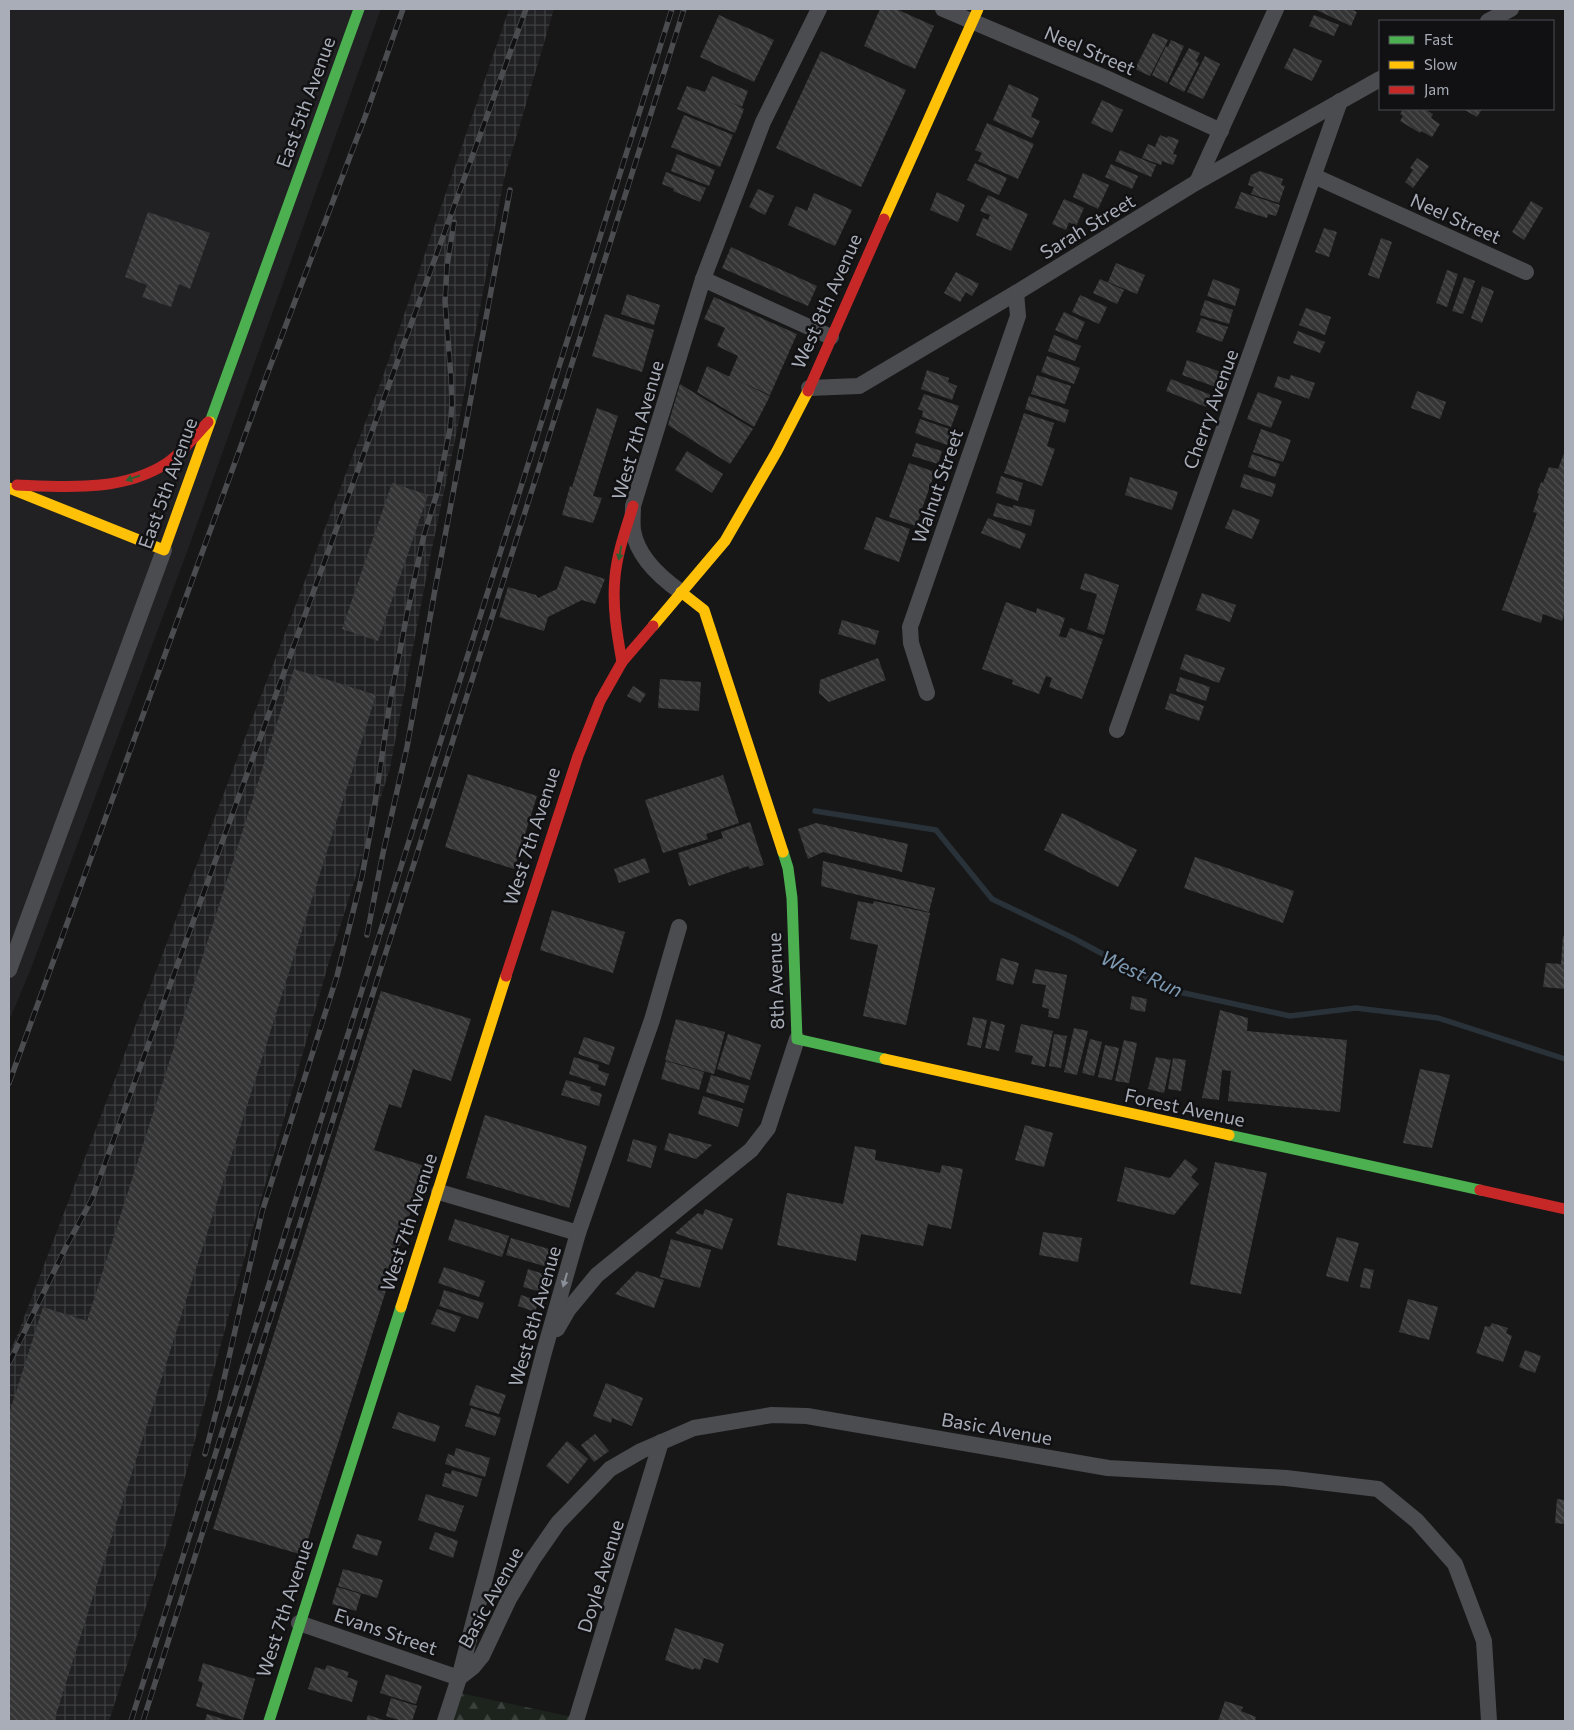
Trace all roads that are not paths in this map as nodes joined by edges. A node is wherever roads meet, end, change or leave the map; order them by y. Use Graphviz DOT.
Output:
graph roads {
  1 [pos="360,9"];
  2 [pos="818,9"];
  3 [pos="943,9"];
  4 [pos="1276,9"];
  5 [pos="1511,9"];
  6 [pos="975,15"];
  7 [pos="1490,20"];
  8 [pos="1379,80"];
  9 [pos="1340,101"];
  10 [pos="1221,131"];
  11 [pos="1314,176"];
  12 [pos="1197,182"];
  13 [pos="1526,272"];
  14 [pos="703,279"];
  15 [pos="1016,293"];
  16 [pos="831,337"];
  17 [pos="809,388"];
  18 [pos="212,417"];
  19 [pos="9,487"];
  20 [pos="633,506"];
  21 [pos="164,550"];
  22 [pos="681,592"];
  23 [pos="622,662"];
  24 [pos="927,693"];
  25 [pos="1117,730"];
  26 [pos="678,927"];
  27 [pos="9,970"];
  28 [pos="797,1039"];
  29 [pos="438,1192"];
  30 [pos="1565,1209"];
  31 [pos="578,1234"];
  32 [pos="544,1352"];
  33 [pos="661,1442"];
  34 [pos="300,1623"];
  35 [pos="459,1678"];
  36 [pos="269,1721"];
  37 [pos="445,1721"];
  38 [pos="576,1721"];
  39 [pos="1489,1721"];
  1 -- 18 [label="street, East 5th Avenue"];
  2 -- 14 [label="street, West 7th Avenue"];
  3 -- 6 [label="street, Neel Street"];
  4 -- 10 [label="street"];
  5 -- 7 [label="street"];
  6 -- 10 [label="street, Neel Street"];
  6 -- 16 [label="street, West 8th Avenue"];
  8 -- 9 [label="street, Sarah Street"];
  9 -- 11 [label="street, Cherry Avenue"];
  9 -- 12 [label="street, Sarah Street"];
  10 -- 12 [label="street"];
  11 -- 13 [label="street, Neel Street"];
  11 -- 25 [label="street, Cherry Avenue"];
  12 -- 15 [label="street, Sarah Street"];
  14 -- 16 [label="street"];
  14 -- 20 [label="street, West 7th Avenue"];
  15 -- 17 [label="street, Sarah Street"];
  15 -- 24 [label="street, Walnut Street"];
  16 -- 17 [label="street, West 8th Avenue"];
  17 -- 22 [label="street, West 8th Avenue"];
  18 -- 19 [label="street, one-way"];
  18 -- 21 [label="street, East 5th Avenue"];
  19 -- 21 [label="street"];
  20 -- 22 [label="street, West 7th Avenue"];
  20 -- 23 [label="street, one-way"];
  21 -- 27 [label="street, East 5th Avenue"];
  22 -- 23 [label="street, West 7th Avenue"];
  22 -- 28 [label="street, 8th Avenue"];
  23 -- 29 [label="street, West 7th Avenue"];
  26 -- 31 [label="street, West 8th Avenue"];
  28 -- 30 [label="street, Forest Avenue"];
  28 -- 32 [label="street, 8th Avenue"];
  29 -- 31 [label="street"];
  29 -- 34 [label="street, West 7th Avenue"];
  31 -- 32 [label="street, West 8th Avenue, one-way"];
  32 -- 35 [label="street, West 8th Avenue"];
  33 -- 35 [label="street, Basic Avenue"];
  33 -- 38 [label="street, Doyle Avenue"];
  33 -- 39 [label="street, Basic Avenue"];
  34 -- 35 [label="street, Evans Street"];
  34 -- 36 [label="street, West 7th Avenue"];
  35 -- 37 [label="street, West 8th Avenue"];
}
